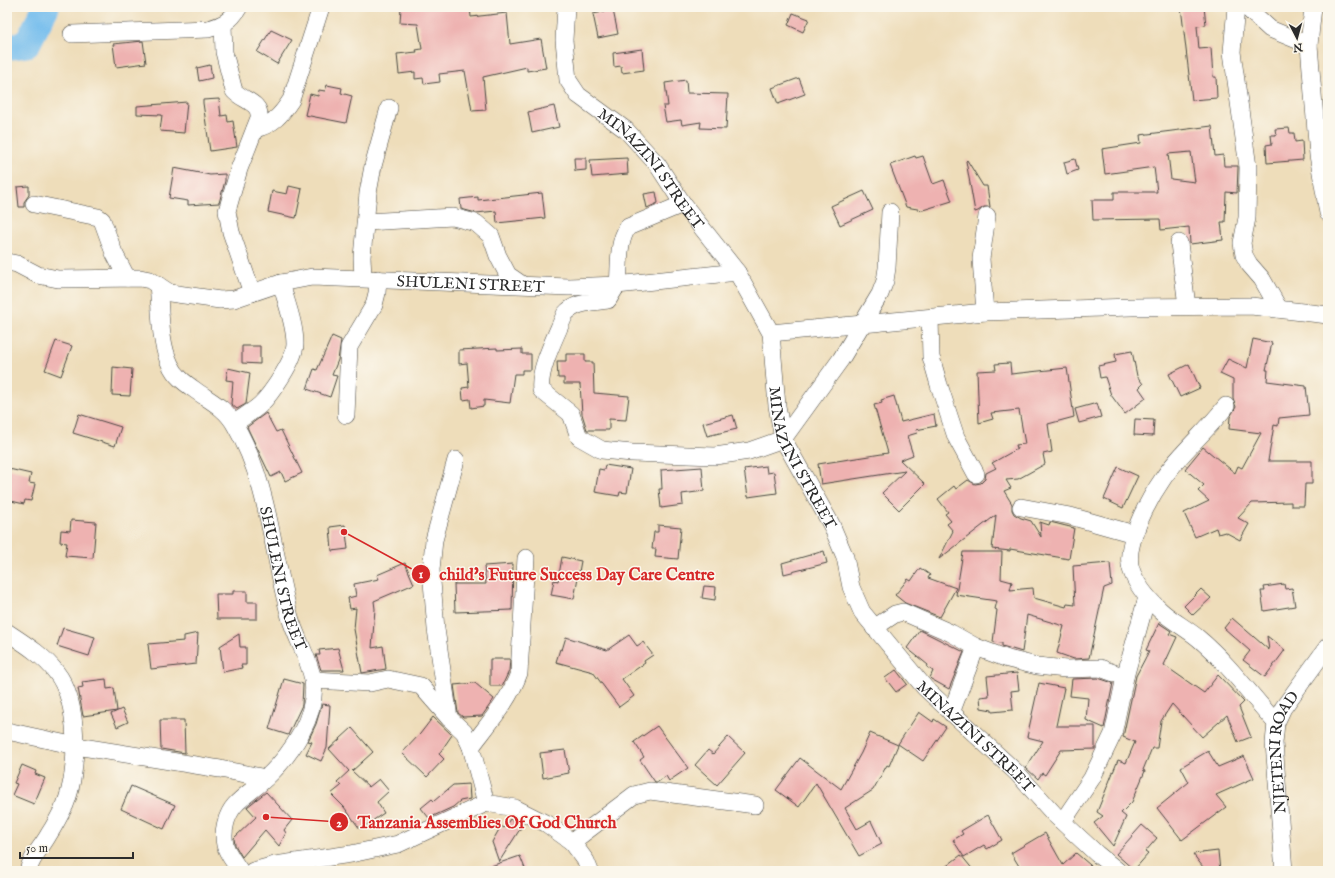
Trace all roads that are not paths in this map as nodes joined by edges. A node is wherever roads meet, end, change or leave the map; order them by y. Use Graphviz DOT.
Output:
graph roads {
  1 [pos="239,7"];
  2 [pos="321,7"];
  3 [pos="569,7"];
  4 [pos="1236,7"];
  5 [pos="1246,7"];
  6 [pos="1313,7"];
  7 [pos="223,25"];
  8 [pos="72,34"];
  9 [pos="1309,45"];
  10 [pos="389,108"];
  11 [pos="255,129"];
  12 [pos="34,204"];
  13 [pos="683,204"];
  14 [pos="890,212"];
  15 [pos="1328,213"];
  16 [pos="987,216"];
  17 [pos="366,222"];
  18 [pos="1179,243"];
  19 [pos="10,260"];
  20 [pos="737,272"];
  21 [pos="127,278"];
  22 [pos="370,278"];
  23 [pos="281,283"];
  24 [pos="521,284"];
  25 [pos="158,285"];
  26 [pos="618,285"];
  27 [pos="252,293"];
  28 [pos="1187,306"];
  29 [pos="1279,309"];
  30 [pos="985,312"];
  31 [pos="1328,315"];
  32 [pos="930,318"];
  33 [pos="862,324"];
  34 [pos="771,333"];
  35 [pos="1226,406"];
  36 [pos="346,415"];
  37 [pos="235,423"];
  38 [pos="783,439"];
  39 [pos="456,460"];
  40 [pos="976,474"];
  41 [pos="1021,507"];
  42 [pos="1134,534"];
  43 [pos="526,558"];
  44 [pos="1147,597"];
  45 [pos="874,628"];
  46 [pos="7,632"];
  47 [pos="1328,646"];
  48 [pos="976,647"];
  49 [pos="1125,677"];
  50 [pos="313,680"];
  51 [pos="951,713"];
  52 [pos="449,718"];
  53 [pos="1276,723"];
  54 [pos="7,731"];
  55 [pos="76,746"];
  56 [pos="471,747"];
  57 [pos="266,778"];
  58 [pos="486,803"];
  59 [pos="755,805"];
  60 [pos="1063,821"];
  61 [pos="572,842"];
  62 [pos="28,871"];
  63 [pos="240,871"];
  64 [pos="253,871"];
  65 [pos="590,871"];
  66 [pos="1118,871"];
  67 [pos="1284,871"];
  1 -- 7 [label="street"];
  2 -- 11 [label="street"];
  3 -- 13 [label="street, MINAZINI STREET"];
  4 -- 29 [label="street"];
  5 -- 9 [label="street"];
  6 -- 9 [label="street"];
  7 -- 8 [label="street"];
  7 -- 11 [label="street"];
  9 -- 15 [label="street"];
  10 -- 17 [label="street"];
  11 -- 27 [label="street"];
  12 -- 21 [label="street"];
  13 -- 20 [label="street, MINAZINI STREET"];
  13 -- 26 [label="street"];
  14 -- 33 [label="street"];
  16 -- 30 [label="street"];
  17 -- 22 [label="street"];
  17 -- 24 [label="street"];
  18 -- 28 [label="street"];
  19 -- 21 [label="street, SHULENI STREET"];
  20 -- 26 [label="street, SHULENI STREET"];
  20 -- 34 [label="street, MINAZINI STREET"];
  21 -- 25 [label="street, SHULENI STREET"];
  22 -- 23 [label="street, SHULENI STREET"];
  22 -- 24 [label="street, SHULENI STREET"];
  22 -- 36 [label="street"];
  23 -- 27 [label="street, SHULENI STREET"];
  23 -- 37 [label="street"];
  24 -- 26 [label="street, SHULENI STREET"];
  25 -- 27 [label="street, SHULENI STREET"];
  25 -- 37 [label="street, SHULENI STREET"];
  26 -- 38 [label="street"];
  28 -- 29 [label="street"];
  28 -- 30 [label="street"];
  29 -- 31 [label="street"];
  30 -- 32 [label="street"];
  32 -- 33 [label="street"];
  32 -- 40 [label="street"];
  33 -- 34 [label="street"];
  33 -- 38 [label="street"];
  34 -- 38 [label="street, MINAZINI STREET"];
  35 -- 42 [label="street"];
  37 -- 50 [label="street, SHULENI STREET"];
  38 -- 45 [label="street, MINAZINI STREET"];
  39 -- 52 [label="street"];
  41 -- 42 [label="street"];
  42 -- 44 [label="street"];
  43 -- 56 [label="street"];
  44 -- 49 [label="street"];
  44 -- 53 [label="street"];
  45 -- 48 [label="street"];
  45 -- 51 [label="street, MINAZINI STREET"];
  46 -- 55 [label="street"];
  47 -- 53 [label="street, NJETENI ROAD"];
  48 -- 49 [label="street"];
  48 -- 51 [label="street"];
  49 -- 60 [label="street"];
  50 -- 52 [label="street"];
  50 -- 57 [label="street, SHULENI STREET"];
  51 -- 60 [label="street, MINAZINI STREET"];
  52 -- 56 [label="street"];
  53 -- 67 [label="street, NJETENI ROAD"];
  54 -- 55 [label="street"];
  55 -- 57 [label="street"];
  55 -- 62 [label="street"];
  56 -- 58 [label="street"];
  57 -- 63 [label="street, SHULENI STREET"];
  58 -- 61 [label="street"];
  58 -- 64 [label="street"];
  59 -- 61 [label="street"];
  60 -- 66 [label="street, MINAZINI STREET"];
  61 -- 65 [label="street"];
}
